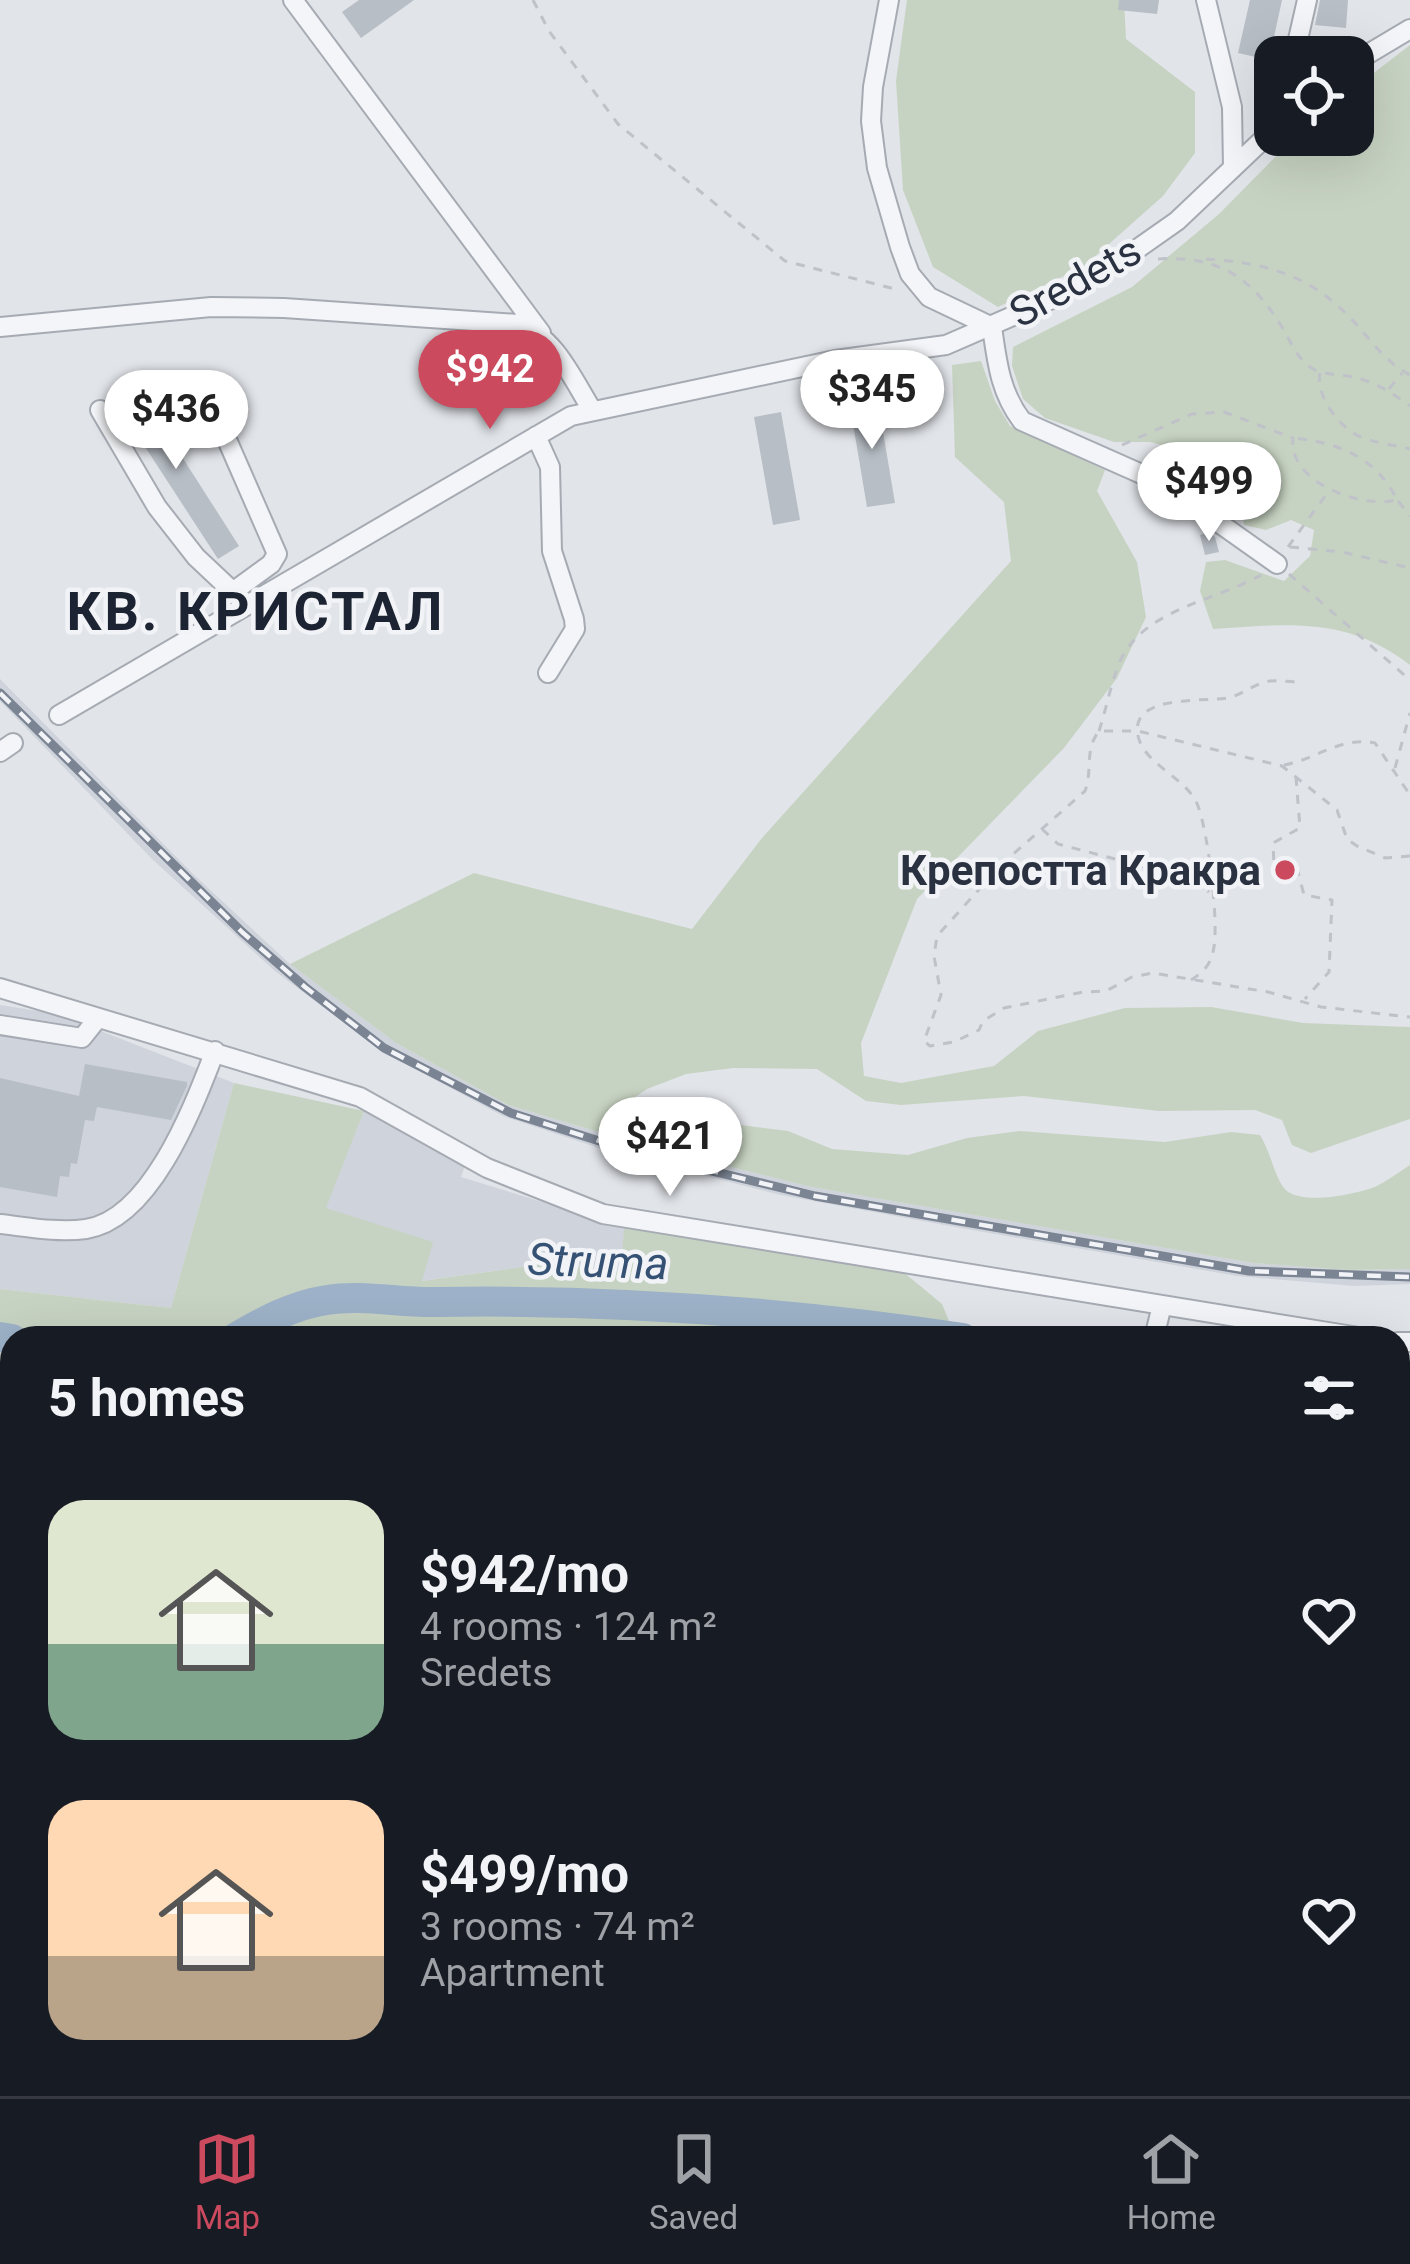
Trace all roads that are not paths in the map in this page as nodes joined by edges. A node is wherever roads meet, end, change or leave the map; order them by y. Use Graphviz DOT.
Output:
graph roads {
  1 [pos="293,0"];
  2 [pos="890,0"];
  3 [pos="1206,0"];
  4 [pos="1307,0"];
  5 [pos="1410,28"];
  6 [pos="1299,36"];
  7 [pos="1374,51"];
  8 [pos="1254,148"];
  9 [pos="1233,169"];
  10 [pos="992,326"];
  11 [pos="0,327"];
  12 [pos="550,345"];
  13 [pos="100,410"];
  14 [pos="592,410"];
  15 [pos="536,436"];
  16 [pos="228,442"];
  17 [pos="1277,564"];
  18 [pos="240,598"];
  19 [pos="548,673"];
  20 [pos="59,715"];
  21 [pos="0,988"];
  22 [pos="98,1018"];
  23 [pos="0,1025"];
  24 [pos="215,1051"];
  25 [pos="0,1224"];
  26 [pos="1158,1322"];
  27 [pos="1210,1326"];
  1 -- 12 [label="street"];
  2 -- 10 [label="street"];
  3 -- 9 [label="street"];
  4 -- 6 [label="street"];
  5 -- 7 [label="street"];
  8 -- 9 [label="street, Sredets"];
  9 -- 10 [label="street, Sredets"];
  10 -- 14 [label="street, Sredets"];
  10 -- 17 [label="street"];
  11 -- 12 [label="street"];
  12 -- 14 [label="street"];
  13 -- 18 [label="street"];
  14 -- 15 [label="street, Sredets"];
  15 -- 18 [label="street, Sredets"];
  15 -- 19 [label="street"];
  16 -- 18 [label="street"];
  18 -- 20 [label="street, Sredets"];
  21 -- 22 [label="street"];
  22 -- 23 [label="street"];
  22 -- 24 [label="street"];
  24 -- 25 [label="street"];
  24 -- 26 [label="street"];
  26 -- 27 [label="street"];
}
